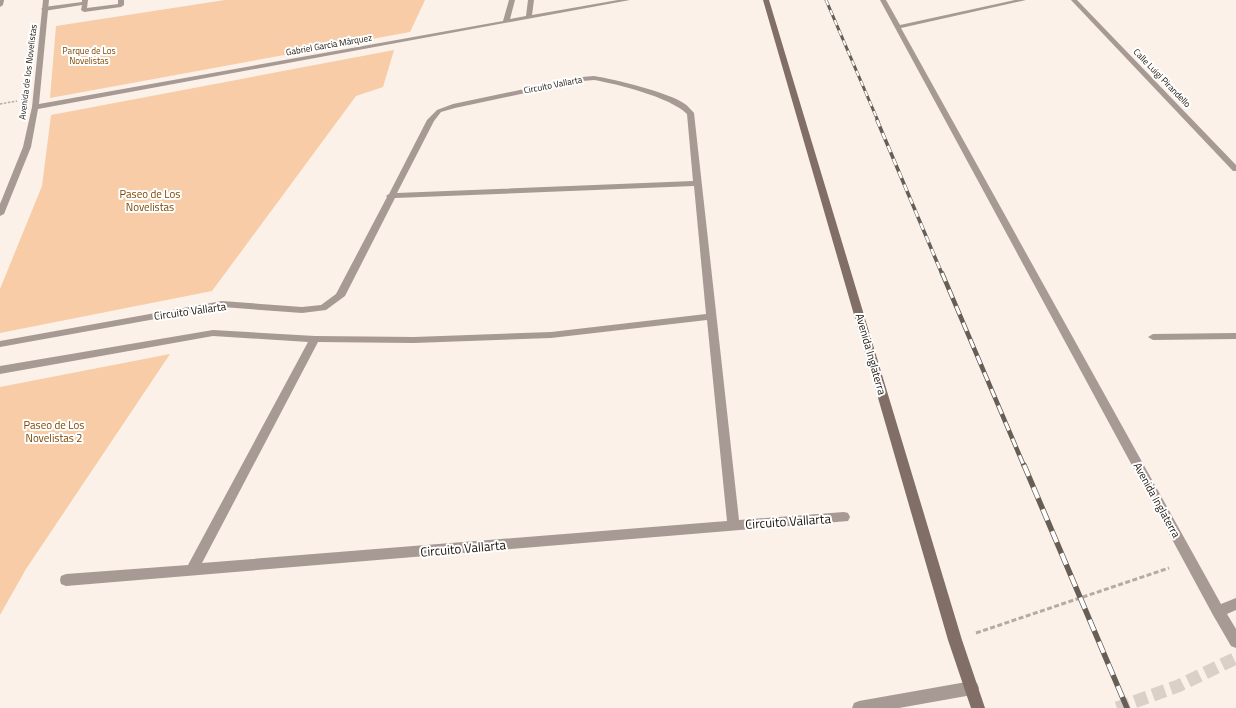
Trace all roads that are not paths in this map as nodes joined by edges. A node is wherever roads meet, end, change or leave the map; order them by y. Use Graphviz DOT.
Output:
graph roads {
  1 [pos="1,0"];
  2 [pos="46,0"];
  3 [pos="121,0"];
  4 [pos="512,0"];
  5 [pos="531,0"];
  6 [pos="627,0"];
  7 [pos="766,0"];
  8 [pos="883,0"];
  9 [pos="1023,0"];
  10 [pos="1074,0"];
  11 [pos="85,2"];
  12 [pos="0,5"];
  13 [pos="44,9"];
  14 [pos="529,18"];
  15 [pos="506,22"];
  16 [pos="898,27"];
  17 [pos="34,107"];
  18 [pos="1236,169"];
  19 [pos="697,183"];
  20 [pos="390,196"];
  21 [pos="0,214"];
  22 [pos="712,316"];
  23 [pos="1236,336"];
  24 [pos="1153,337"];
  25 [pos="315,339"];
  26 [pos="0,344"];
  27 [pos="0,370"];
  28 [pos="844,517"];
  29 [pos="733,525"];
  30 [pos="192,570"];
  31 [pos="66,580"];
  32 [pos="1236,604"];
  33 [pos="1218,612"];
  34 [pos="1236,642"];
  35 [pos="972,688"];
  36 [pos="859,708"];
  37 [pos="978,708"];
  1 -- 12 [label="street"];
  2 -- 13 [label="street, Avenida de los Novelistas"];
  3 -- 11 [label="street"];
  4 -- 15 [label="street"];
  5 -- 14 [label="street"];
  6 -- 14 [label="street, Gabriel Garcia Márquez"];
  7 -- 35 [label="street, Avenida Inglaterra"];
  8 -- 16 [label="street, Avenida Inglaterra"];
  9 -- 16 [label="street"];
  10 -- 18 [label="street, Calle Luigi Pirandello"];
  11 -- 13 [label="street"];
  13 -- 17 [label="street, Avenida de los Novelistas"];
  14 -- 15 [label="street, Gabriel Garcia Márquez"];
  15 -- 17 [label="street, Gabriel Garcia Márquez"];
  16 -- 33 [label="street, Avenida Inglaterra"];
  17 -- 21 [label="street, Avenida de los Novelistas"];
  19 -- 20 [label="street"];
  19 -- 20 [label="street, Circuito Vallarta"];
  19 -- 22 [label="street, Circuito Vallarta"];
  20 -- 26 [label="street, Circuito Vallarta"];
  22 -- 25 [label="street"];
  22 -- 29 [label="street, Circuito Vallarta"];
  23 -- 24 [label="street"];
  25 -- 27 [label="street"];
  25 -- 30 [label="street"];
  28 -- 29 [label="street, Circuito Vallarta"];
  29 -- 30 [label="street, Circuito Vallarta"];
  30 -- 31 [label="street, Circuito Vallarta"];
  32 -- 33 [label="street"];
  33 -- 34 [label="street, Avenida Inglaterra"];
  35 -- 36 [label="street"];
  35 -- 37 [label="street, Avenida Inglaterra"];
}
